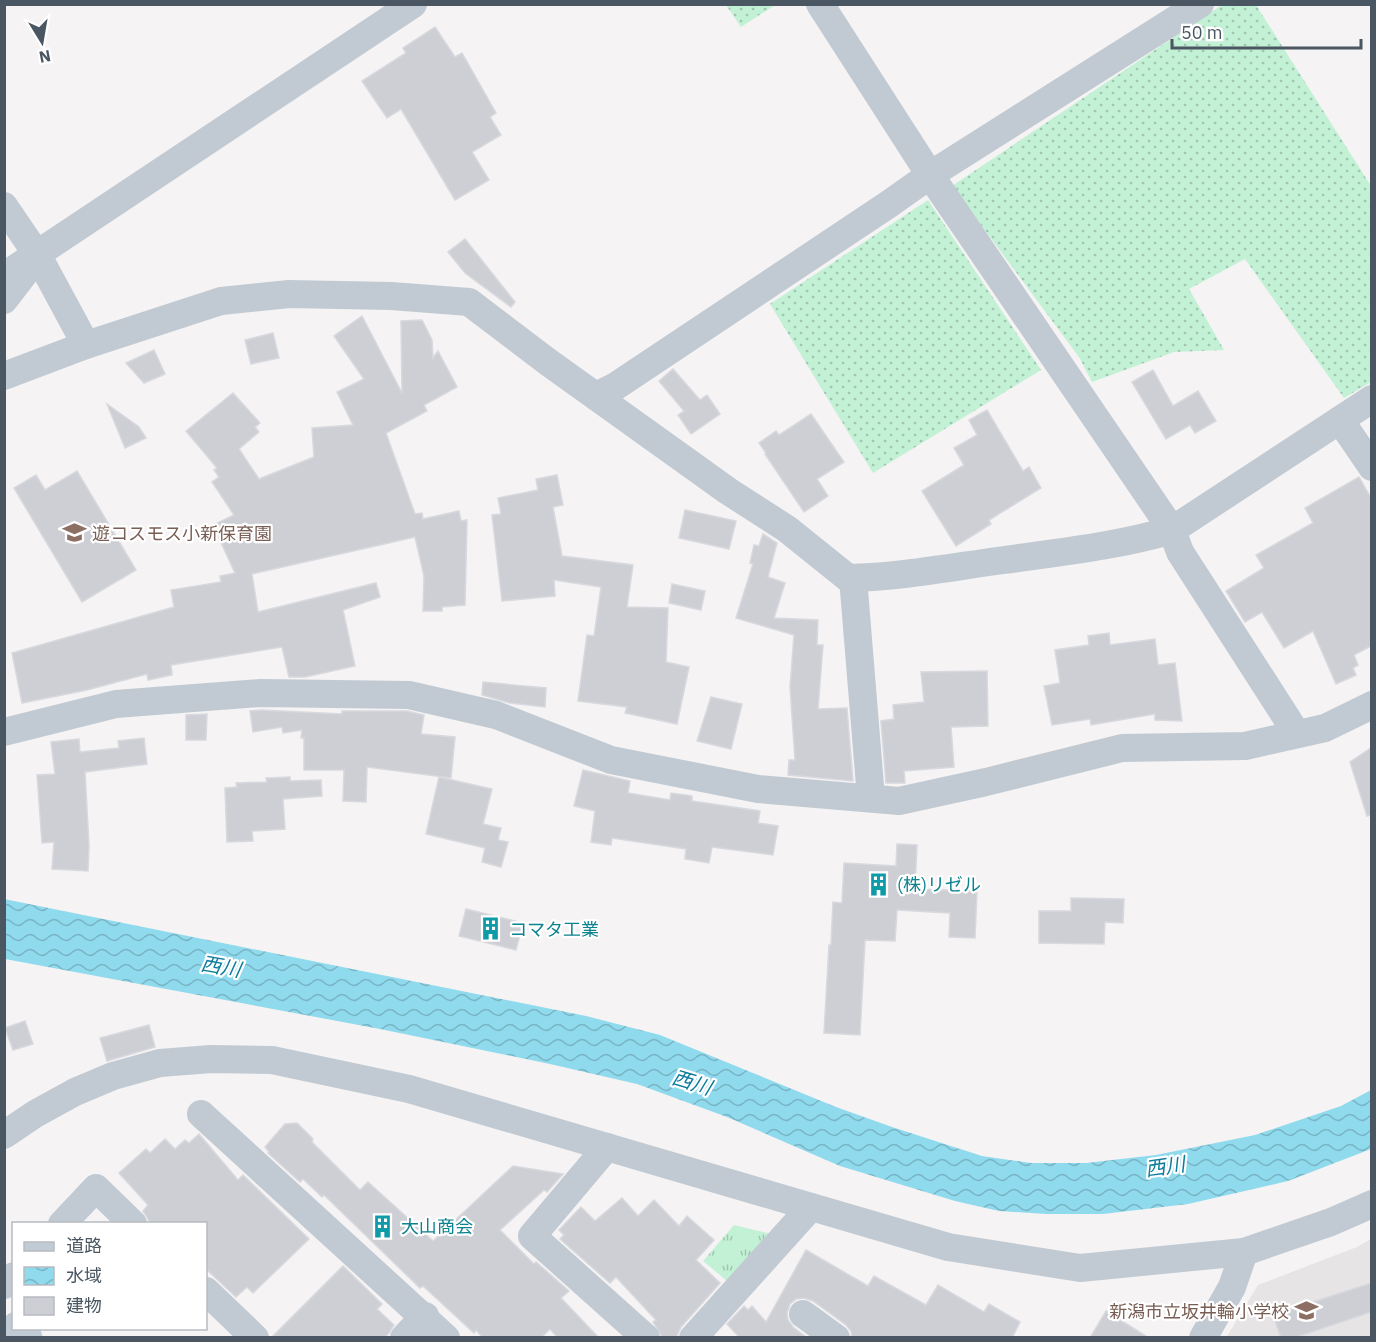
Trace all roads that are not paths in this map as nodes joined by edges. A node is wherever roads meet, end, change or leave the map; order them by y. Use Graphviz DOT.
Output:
graph roads {
  1 [pos="413,4"];
  2 [pos="820,4"];
  3 [pos="1200,4"];
  4 [pos="930,175"];
  5 [pos="4,206"];
  6 [pos="38,256"];
  7 [pos="4,276"];
  8 [pos="4,300"];
  9 [pos="86,345"];
  10 [pos="4,376"];
  11 [pos="596,396"];
  12 [pos="1371,399"];
  13 [pos="1340,420"];
  14 [pos="1371,467"];
  15 [pos="1172,530"];
  16 [pos="853,578"];
  17 [pos="1371,705"];
  18 [pos="4,732"];
  19 [pos="1297,734"];
  20 [pos="870,798"];
  21 [pos="201,1114"];
  22 [pos="4,1135"];
  23 [pos="607,1147"];
  24 [pos="1371,1204"];
  25 [pos="812,1207"];
  26 [pos="64,1222"];
  27 [pos="131,1222"];
  28 [pos="1244,1252"];
  29 [pos="207,1292"];
  30 [pos="803,1314"];
  31 [pos="424,1316"];
  32 [pos="255,1338"];
  33 [pos="404,1338"];
  34 [pos="446,1338"];
  35 [pos="646,1338"];
  36 [pos="693,1338"];
  37 [pos="836,1338"];
  38 [pos="1203,1338"];
  1 -- 6 [label="street"];
  2 -- 4 [label="street"];
  3 -- 4 [label="street"];
  4 -- 11 [label="street"];
  4 -- 15 [label="street"];
  5 -- 6 [label="street"];
  6 -- 7 [label="street"];
  6 -- 8 [label="street"];
  6 -- 9 [label="street"];
  9 -- 10 [label="street"];
  9 -- 11 [label="street"];
  11 -- 16 [label="street"];
  12 -- 13 [label="street"];
  13 -- 14 [label="street"];
  13 -- 15 [label="street"];
  15 -- 16 [label="street"];
  15 -- 19 [label="street"];
  16 -- 20 [label="street"];
  17 -- 19 [label="street"];
  18 -- 20 [label="street"];
  19 -- 20 [label="street"];
  21 -- 31 [label="street"];
  22 -- 23 [label="street"];
  23 -- 25 [label="street"];
  23 -- 35 [label="street"];
  24 -- 28 [label="street"];
  25 -- 28 [label="street"];
  25 -- 36 [label="street"];
  26 -- 27 [label="street"];
  28 -- 38 [label="street"];
  29 -- 32 [label="street"];
  30 -- 37 [label="street"];
  31 -- 33 [label="street"];
  31 -- 34 [label="street"];
}
